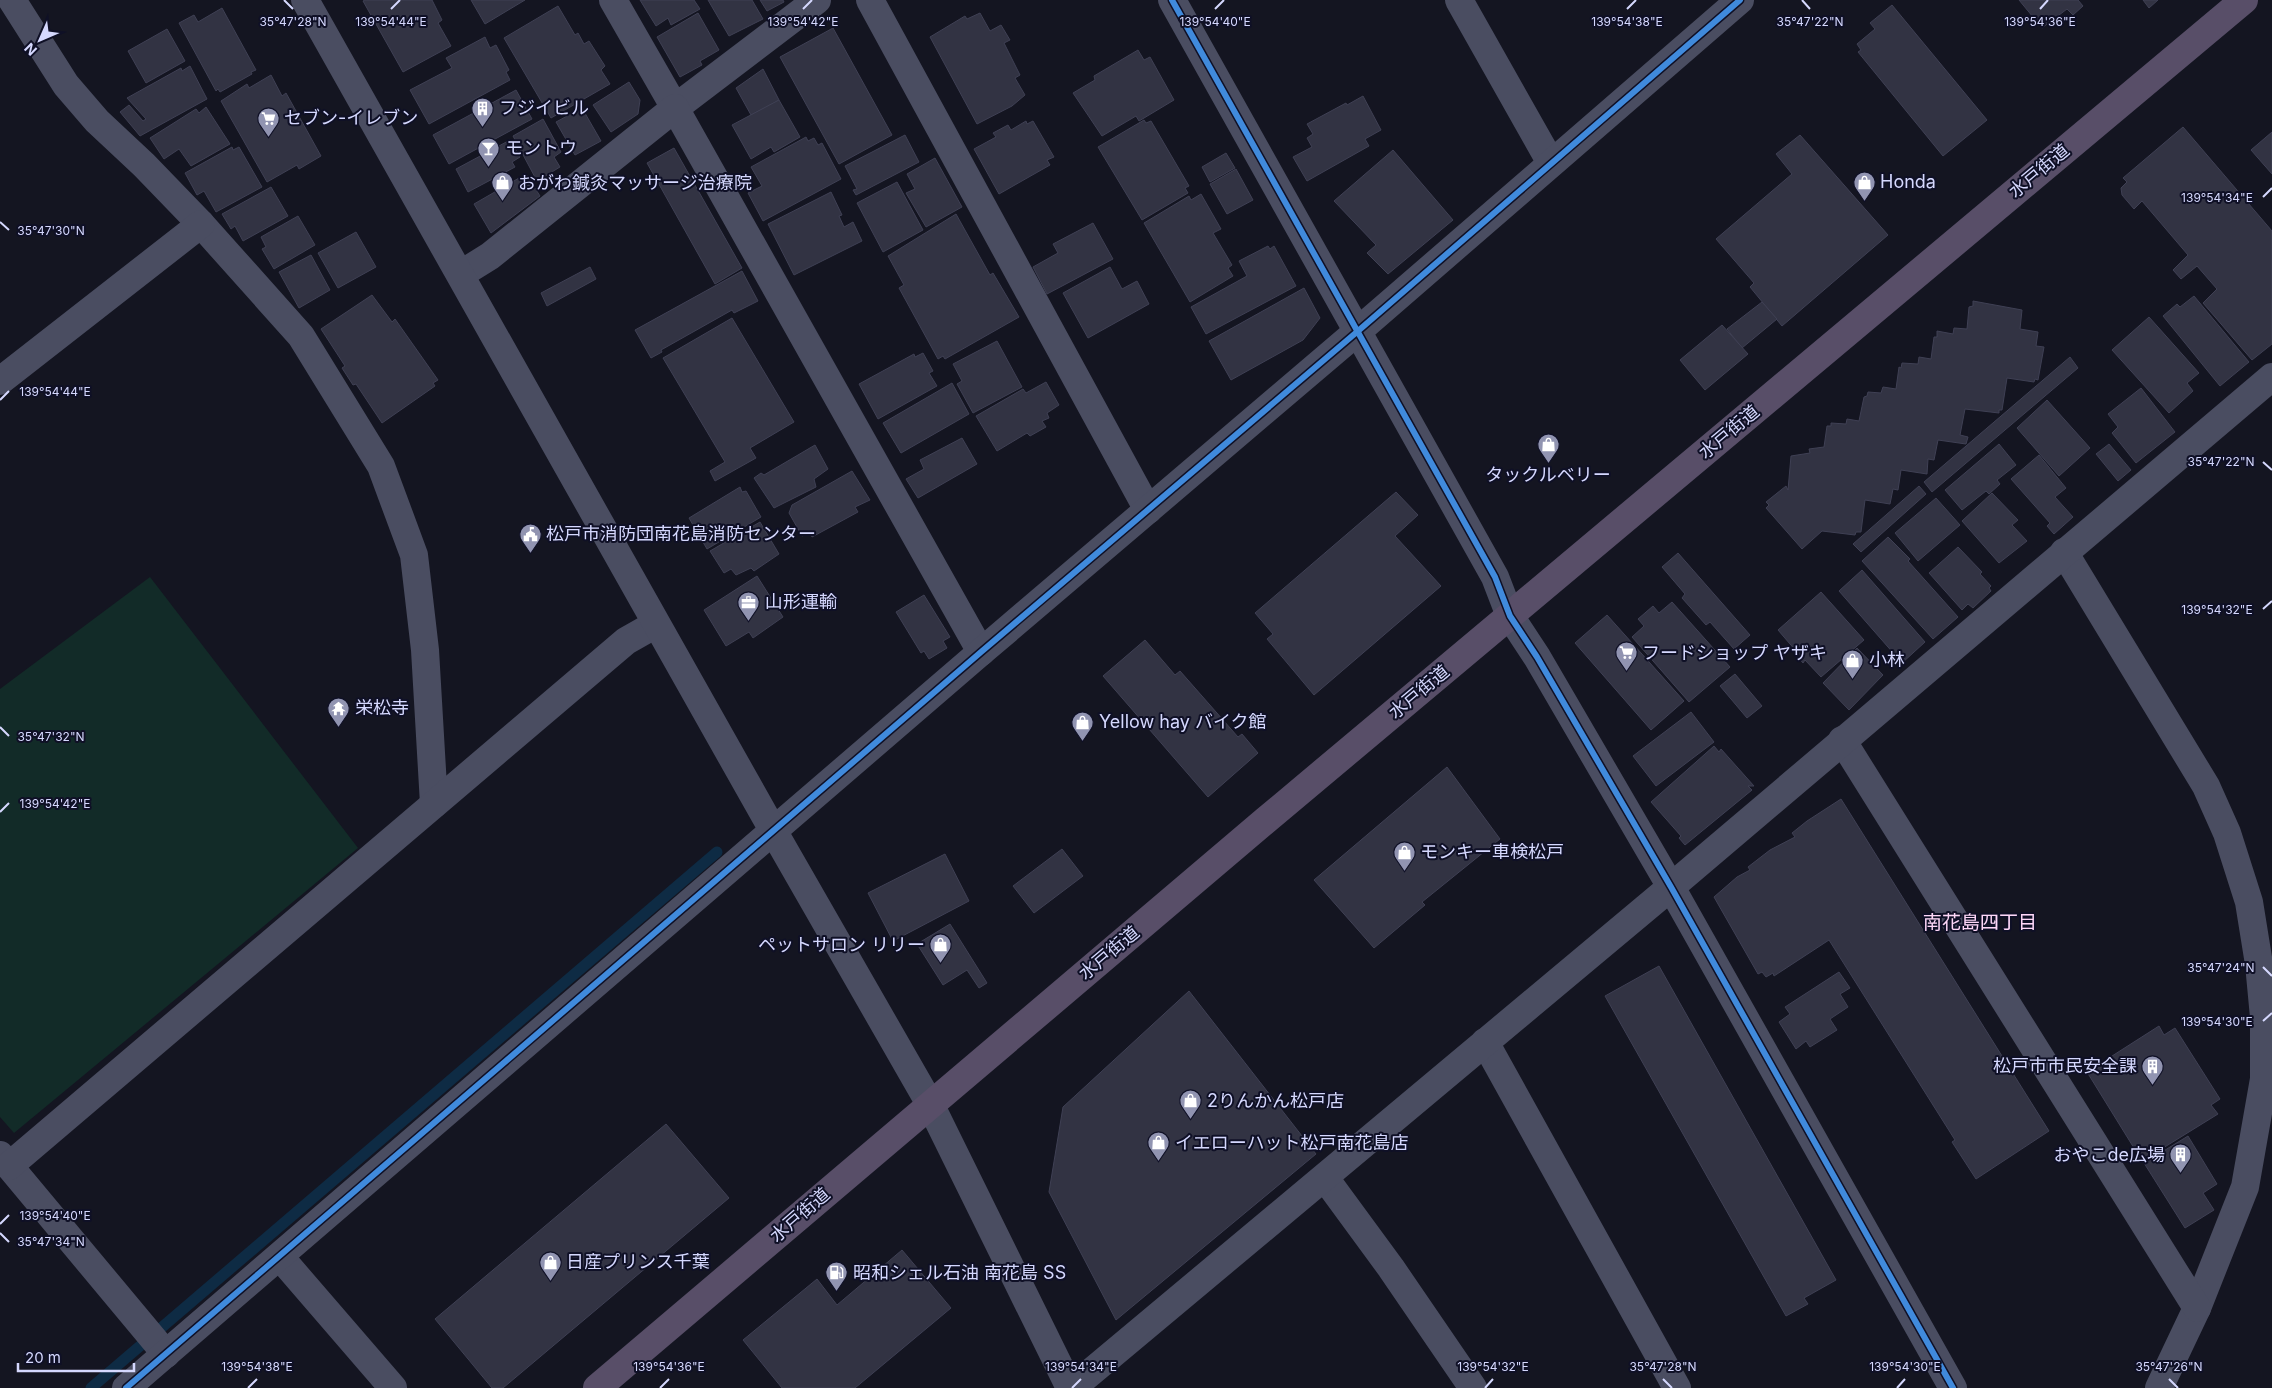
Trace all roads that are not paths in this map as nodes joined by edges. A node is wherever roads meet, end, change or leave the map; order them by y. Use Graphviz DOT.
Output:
graph roads {
  1 [pos="12,0"];
  2 [pos="305,0"];
  3 [pos="613,0"];
  4 [pos="817,0"];
  5 [pos="870,0"];
  6 [pos="1172,0"];
  7 [pos="1458,0"];
  8 [pos="1740,0"];
  9 [pos="2244,0"];
  10 [pos="675,108"];
  11 [pos="1551,164"];
  12 [pos="201,224"];
  13 [pos="461,274"];
  14 [pos="1358,331"];
  15 [pos="2272,376"];
  16 [pos="0,381"];
  17 [pos="1148,510"];
  18 [pos="2064,552"];
  19 [pos="1510,616"];
  20 [pos="656,624"];
  21 [pos="981,652"];
  22 [pos="1842,740"];
  23 [pos="434,804"];
  24 [pos="774,832"];
  25 [pos="1671,887"];
  26 [pos="1485,1042"];
  27 [pos="2268,1081"];
  28 [pos="930,1104"];
  29 [pos="4,1160"];
  30 [pos="1325,1178"];
  31 [pos="280,1257"];
  32 [pos="2198,1308"];
  33 [pos="166,1354"];
  34 [pos="126,1388"];
  35 [pos="393,1388"];
  36 [pos="597,1388"];
  37 [pos="1071,1388"];
  38 [pos="1473,1388"];
  39 [pos="1677,1388"];
  40 [pos="1953,1388"];
  41 [pos="2159,1388"];
  1 -- 12 [label="street"];
  2 -- 13 [label="street"];
  3 -- 10 [label="street"];
  4 -- 10 [label="street"];
  5 -- 17 [label="street"];
  6 -- 14 [label="street"];
  7 -- 11 [label="street"];
  8 -- 11 [label="street"];
  9 -- 19 [label="highway, 水戸街道"];
  10 -- 13 [label="street"];
  10 -- 21 [label="street"];
  11 -- 14 [label="street"];
  12 -- 16 [label="street"];
  12 -- 23 [label="street"];
  13 -- 20 [label="street"];
  14 -- 17 [label="street"];
  14 -- 19 [label="street"];
  15 -- 18 [label="street"];
  17 -- 21 [label="street"];
  18 -- 22 [label="street"];
  18 -- 27 [label="street"];
  19 -- 25 [label="street"];
  19 -- 28 [label="highway, 水戸街道"];
  20 -- 23 [label="street"];
  20 -- 24 [label="street"];
  21 -- 24 [label="street"];
  22 -- 25 [label="street"];
  22 -- 32 [label="street"];
  23 -- 29 [label="street"];
  24 -- 28 [label="street"];
  24 -- 31 [label="street"];
  25 -- 26 [label="street"];
  25 -- 40 [label="street"];
  26 -- 30 [label="street"];
  26 -- 39 [label="street"];
  27 -- 32 [label="street"];
  28 -- 36 [label="highway, 水戸街道"];
  28 -- 37 [label="street"];
  29 -- 33 [label="street"];
  30 -- 37 [label="street"];
  30 -- 38 [label="street"];
  31 -- 33 [label="street"];
  31 -- 35 [label="street"];
  32 -- 41 [label="street"];
  33 -- 34 [label="street"];
}
